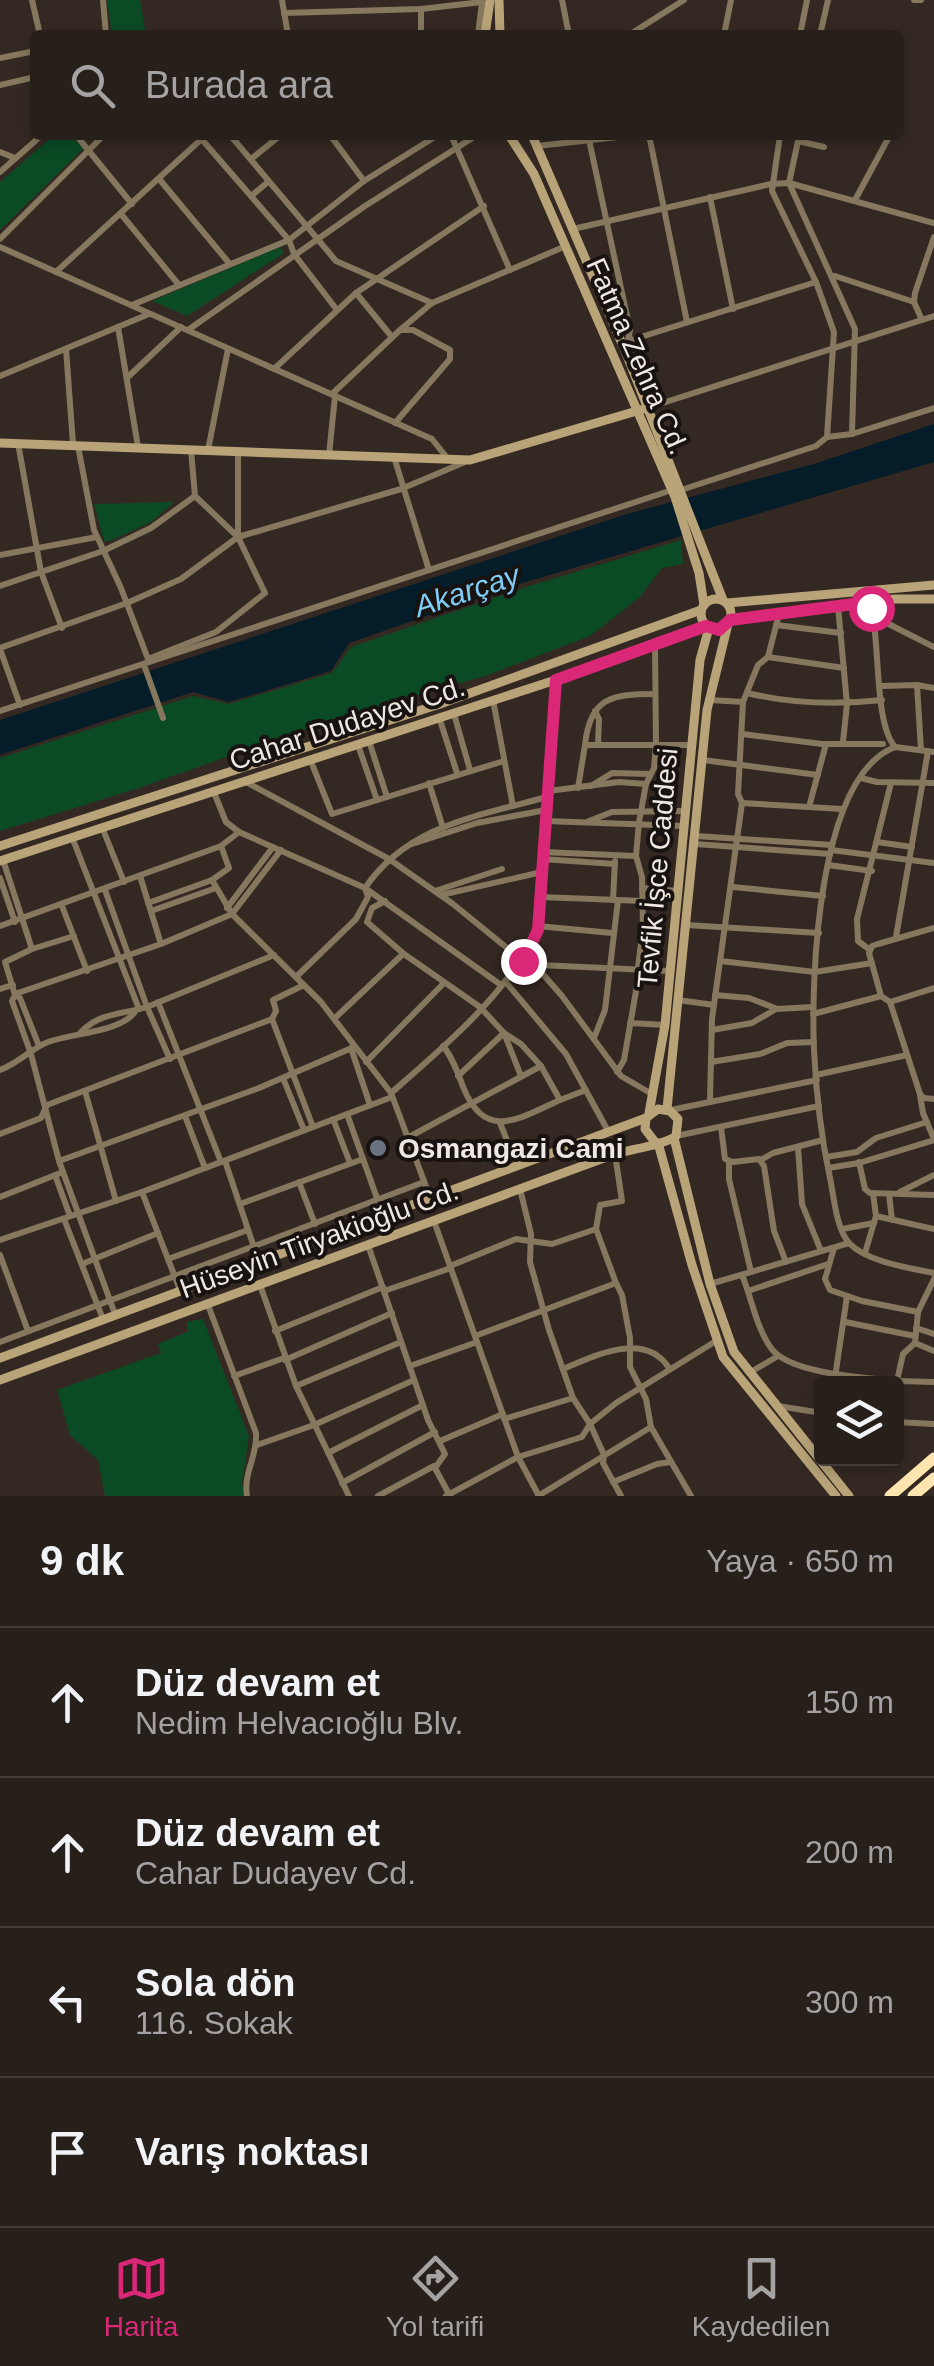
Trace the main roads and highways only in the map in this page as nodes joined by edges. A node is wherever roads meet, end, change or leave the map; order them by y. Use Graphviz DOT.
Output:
graph roads {
  1 [pos="485,0"];
  2 [pos="499,0"];
  3 [pos="486,30"];
  4 [pos="500,30"];
  5 [pos="512,140"];
  6 [pos="534,140"];
  7 [pos="642,409"];
  8 [pos="0,443"];
  9 [pos="692,538"];
  10 [pos="934,585"];
  11 [pos="934,599"];
  12 [pos="725,601"];
  13 [pos="702,607"];
  14 [pos="729,622"];
  15 [pos="707,627"];
  16 [pos="0,846"];
  17 [pos="1,861"];
  18 [pos="680,865"];
  19 [pos="692,866"];
  20 [pos="669,1110"];
  21 [pos="648,1116"];
  22 [pos="675,1137"];
  23 [pos="657,1142"];
  24 [pos="430,1198"];
  25 [pos="434,1220"];
  26 [pos="0,1358"];
  27 [pos="0,1380"];
  28 [pos="934,1461"];
  29 [pos="934,1478"];
  30 [pos="836,1496"];
  31 [pos="849,1496"];
  32 [pos="890,1496"];
  33 [pos="900,1496"];
  34 [pos="913,1496"];
  1 -- 3 [label="main road"];
  2 -- 4 [label="main road"];
  5 -- 7 [label="main road, Fatma Zehra Cd."];
  6 -- 7 [label="main road, Fatma Zehra Cd."];
  7 -- 8 [label="main road"];
  7 -- 9 [label="main road, Fatma Zehra Cd."];
  9 -- 12 [label="main road, Fatma Zehra Cd."];
  9 -- 13 [label="main road, Fatma Zehra Cd."];
  10 -- 12 [label="main road"];
  11 -- 14 [label="main road"];
  12 -- 13 [label="main road"];
  12 -- 14 [label="main road"];
  13 -- 15 [label="main road"];
  13 -- 16 [label="main road, Cahar Dudayev Cd."];
  14 -- 15 [label="main road"];
  14 -- 19 [label="main road, Tevfik İşce Caddesi"];
  15 -- 17 [label="main road, Cahar Dudayev Cd."];
  15 -- 18 [label="main road, Tevfik İşce Caddesi"];
  18 -- 19 [label="main road"];
  18 -- 21 [label="main road, Tevfik İşce Caddesi"];
  19 -- 20 [label="main road, Tevfik İşce Caddesi"];
  20 -- 21 [label="main road, Hüseyin Tiryakioğlu Cd."];
  20 -- 22 [label="main road"];
  21 -- 23 [label="main road"];
  21 -- 24 [label="main road, Hüseyin Tiryakioğlu Cd."];
  22 -- 23 [label="main road, Hüseyin Tiryakioğlu Cd."];
  22 -- 31 [label="main road"];
  23 -- 25 [label="main road, Hüseyin Tiryakioğlu Cd."];
  23 -- 30 [label="main road"];
  24 -- 25 [label="main road"];
  24 -- 26 [label="main road, Hüseyin Tiryakioğlu Cd."];
  25 -- 27 [label="main road, Hüseyin Tiryakioğlu Cd."];
  28 -- 32 [label="highway"];
  28 -- 33 [label="highway"];
  29 -- 34 [label="highway"];
}
